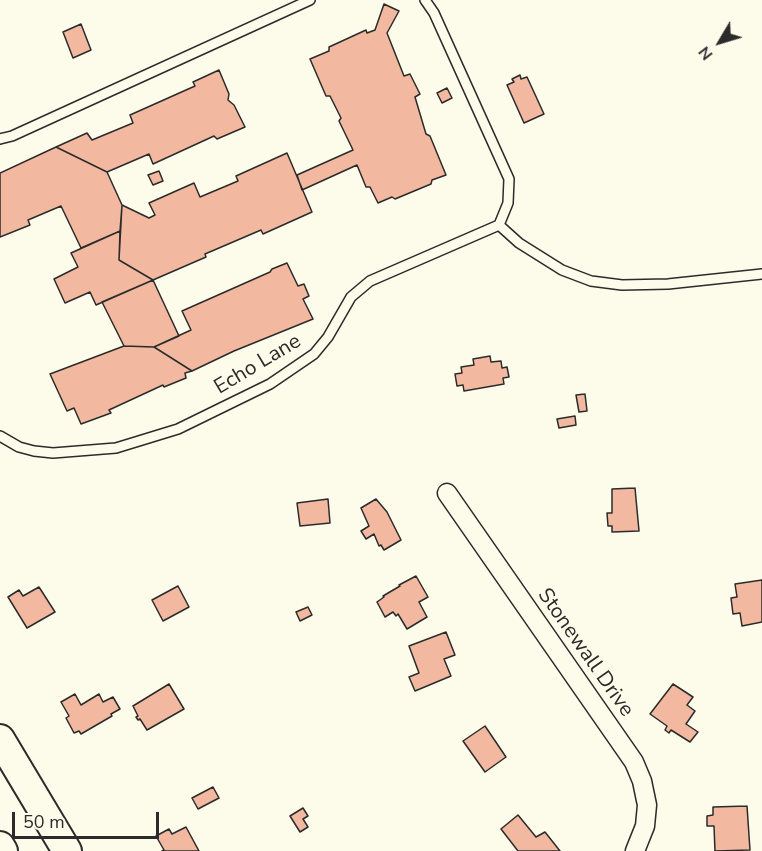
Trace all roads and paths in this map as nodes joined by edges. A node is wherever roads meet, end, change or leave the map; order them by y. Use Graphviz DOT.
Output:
graph roads {
  1 [pos="310,0"];
  2 [pos="425,0"];
  3 [pos="0,139"];
  4 [pos="499,225"];
  5 [pos="762,274"];
  6 [pos="0,436"];
  7 [pos="447,494"];
  8 [pos="1,740"];
  9 [pos="0,846"];
  10 [pos="3,851"];
  11 [pos="67,851"];
  12 [pos="636,851"];
  1 -- 3 [label="lane"];
  2 -- 4 [label="lane"];
  4 -- 5 [label="lane"];
  4 -- 6 [label="lane, Echo Lane"];
  7 -- 12 [label="street, Stonewall Drive"];
  8 -- 11 [label="main road"];
  9 -- 10 [label="main road"];
}
